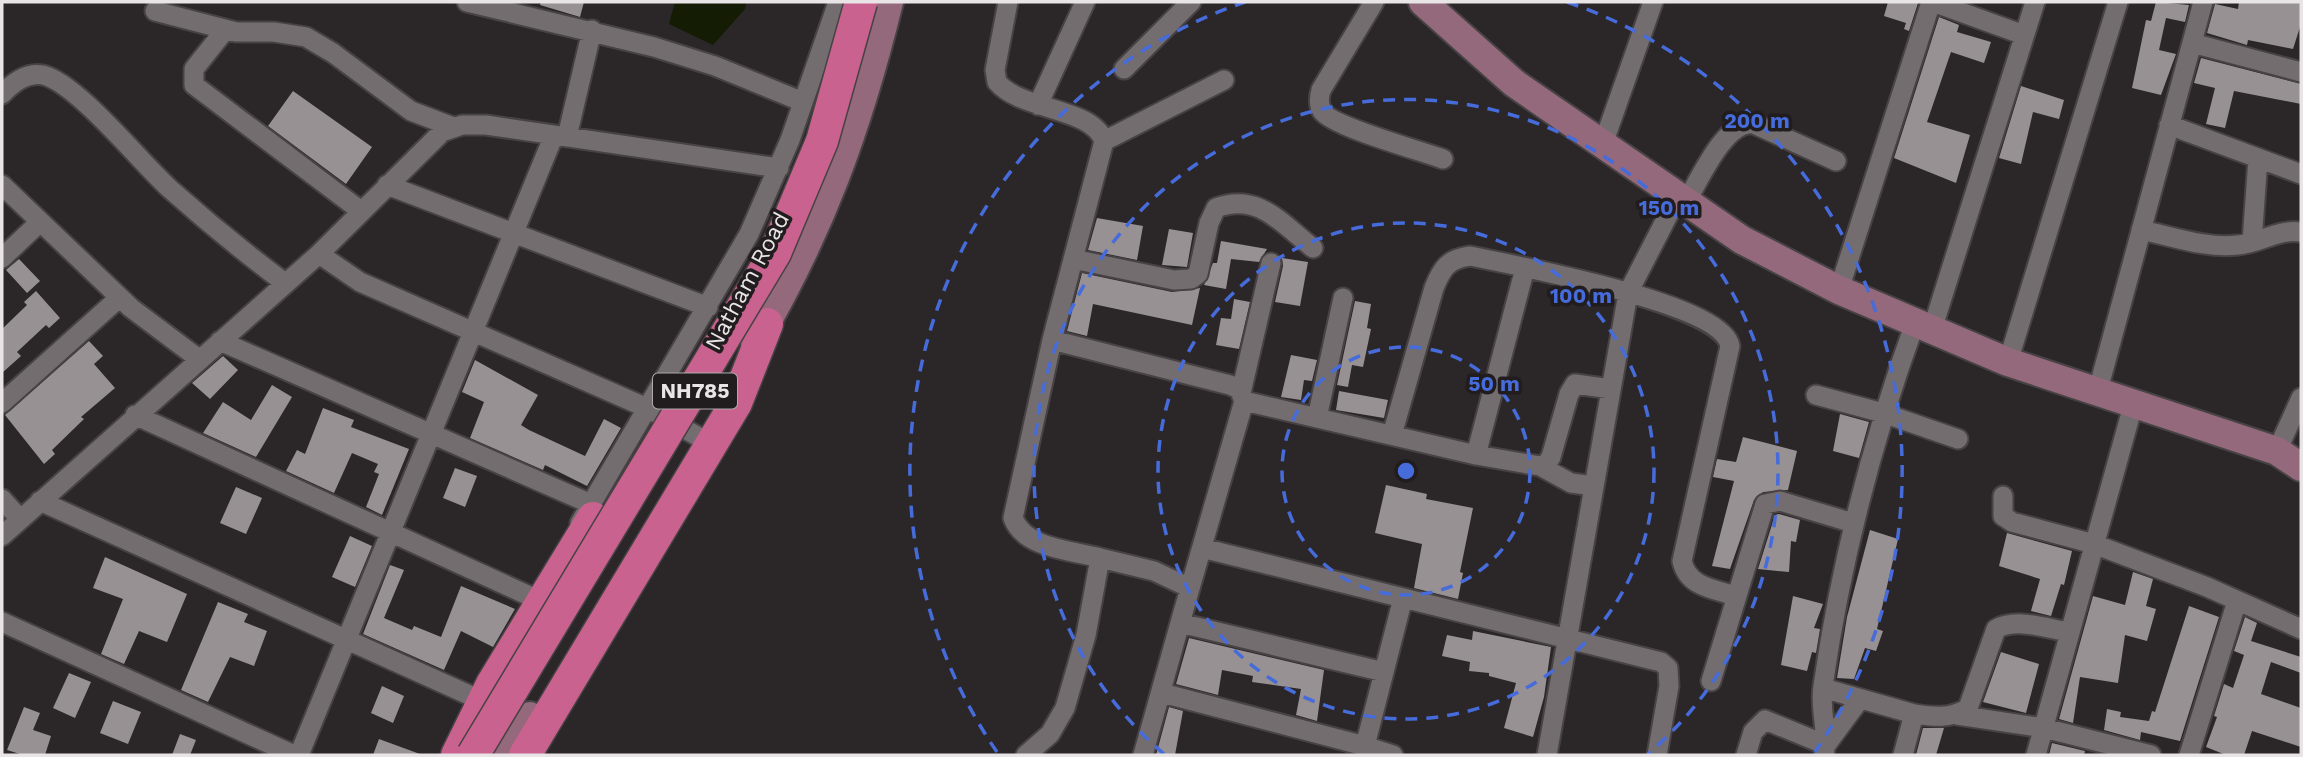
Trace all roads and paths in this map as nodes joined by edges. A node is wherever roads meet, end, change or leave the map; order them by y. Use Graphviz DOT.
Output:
graph roads {
  1 [pos="467,2"];
  2 [pos="838,2"];
  3 [pos="851,2"];
  4 [pos="861,2"];
  5 [pos="883,2"];
  6 [pos="889,2"];
  7 [pos="1008,2"];
  8 [pos="1085,2"];
  9 [pos="1191,2"];
  10 [pos="1374,2"];
  11 [pos="1423,2"];
  12 [pos="1653,2"];
  13 [pos="1932,2"];
  14 [pos="2035,2"];
  15 [pos="2118,2"];
  16 [pos="2203,2"];
  17 [pos="155,11"];
  18 [pos="225,30"];
  19 [pos="592,30"];
  20 [pos="2024,35"];
  21 [pos="2192,43"];
  22 [pos="1124,69"];
  23 [pos="2301,72"];
  24 [pos="1224,80"];
  25 [pos="2,94"];
  26 [pos="803,102"];
  27 [pos="1038,105"];
  28 [pos="2169,125"];
  29 [pos="453,127"];
  30 [pos="560,136"];
  31 [pos="1104,141"];
  32 [pos="1603,144"];
  33 [pos="2258,158"];
  34 [pos="1443,159"];
  35 [pos="1836,160"];
  36 [pos="779,168"];
  37 [pos="2301,174"];
  38 [pos="2,185"];
  39 [pos="387,185"];
  40 [pos="1682,199"];
  41 [pos="361,211"];
  42 [pos="40,222"];
  43 [pos="2141,230"];
  44 [pos="2301,232"];
  45 [pos="513,234"];
  46 [pos="2252,242"];
  47 [pos="1312,248"];
  48 [pos="318,254"];
  49 [pos="2,258"];
  50 [pos="1073,258"];
  51 [pos="1272,262"];
  52 [pos="1525,268"];
  53 [pos="285,284"];
  54 [pos="1839,290"];
  55 [pos="1628,293"];
  56 [pos="119,298"];
  57 [pos="1343,298"];
  58 [pos="708,307"];
  59 [pos="766,324"];
  60 [pos="1923,327"];
  61 [pos="473,331"];
  62 [pos="1052,340"];
  63 [pos="220,341"];
  64 [pos="199,359"];
  65 [pos="2008,362"];
  66 [pos="1611,388"];
  67 [pos="2098,390"];
  68 [pos="1816,395"];
  69 [pos="1243,397"];
  70 [pos="2301,398"];
  71 [pos="2134,402"];
  72 [pos="2,403"];
  73 [pos="1883,413"];
  74 [pos="657,414"];
  75 [pos="135,415"];
  76 [pos="1317,418"];
  77 [pos="432,433"];
  78 [pos="1392,435"];
  79 [pos="699,437"];
  80 [pos="1958,439"];
  81 [pos="2277,451"];
  82 [pos="1476,455"];
  83 [pos="1540,466"];
  84 [pos="2301,467"];
  85 [pos="1594,486"];
  86 [pos="2003,496"];
  87 [pos="2,499"];
  88 [pos="40,502"];
  89 [pos="591,504"];
  90 [pos="20,519"];
  91 [pos="1853,523"];
  92 [pos="391,533"];
  93 [pos="2,536"];
  94 [pos="2094,544"];
  95 [pos="1202,548"];
  96 [pos="1100,558"];
  97 [pos="1190,588"];
  98 [pos="1736,596"];
  99 [pos="1403,598"];
  100 [pos="536,599"];
  101 [pos="2237,601"];
  102 [pos="2,622"];
  103 [pos="1180,623"];
  104 [pos="2301,629"];
  105 [pos="2070,632"];
  106 [pos="347,640"];
  107 [pos="1567,640"];
  108 [pos="1384,673"];
  109 [pos="1711,681"];
  110 [pos="1823,688"];
  111 [pos="1162,693"];
  112 [pos="478,699"];
  113 [pos="1860,699"];
  114 [pos="1914,714"];
  115 [pos="1956,715"];
  116 [pos="2044,728"];
  117 [pos="1825,750"];
  118 [pos="1365,751"];
  119 [pos="2114,751"];
  120 [pos="297,755"];
  121 [pos="447,755"];
  122 [pos="457,755"];
  123 [pos="466,755"];
  124 [pos="474,755"];
  125 [pos="498,755"];
  126 [pos="506,755"];
  127 [pos="525,755"];
  128 [pos="1026,755"];
  129 [pos="1143,755"];
  130 [pos="1393,755"];
  131 [pos="1547,755"];
  132 [pos="1657,755"];
  133 [pos="1746,755"];
  134 [pos="1903,755"];
  135 [pos="2036,755"];
  136 [pos="2151,755"];
  137 [pos="2189,755"];
  1 -- 19 [label="street"];
  2 -- 26 [label="street"];
  3 -- 74 [label="main road, Natham Road"];
  3 -- 122 [label="highway"];
  4 -- 124 [label="highway, NH785, bridge"];
  5 -- 125 [label="highway, NH785"];
  6 -- 59 [label="main road, Natham Road"];
  7 -- 27 [label="street"];
  8 -- 27 [label="street"];
  9 -- 22 [label="street"];
  10 -- 34 [label="street"];
  11 -- 32 [label="main road"];
  12 -- 32 [label="street"];
  13 -- 20 [label="street"];
  13 -- 54 [label="street"];
  14 -- 20 [label="street"];
  15 -- 65 [label="street"];
  16 -- 21 [label="street"];
  17 -- 18 [label="street"];
  18 -- 29 [label="street"];
  18 -- 41 [label="street"];
  19 -- 26 [label="street"];
  19 -- 30 [label="street"];
  20 -- 60 [label="street"];
  21 -- 23 [label="street"];
  21 -- 28 [label="street"];
  24 -- 31 [label="street"];
  25 -- 53 [label="street"];
  26 -- 36 [label="street"];
  27 -- 31 [label="street"];
  28 -- 33 [label="street"];
  28 -- 43 [label="street"];
  29 -- 30 [label="street"];
  29 -- 39 [label="street"];
  30 -- 36 [label="street"];
  30 -- 45 [label="street"];
  31 -- 50 [label="street"];
  32 -- 40 [label="main road"];
  33 -- 37 [label="street"];
  33 -- 46 [label="street"];
  35 -- 40 [label="street"];
  36 -- 58 [label="street"];
  38 -- 42 [label="street"];
  39 -- 41 [label="street"];
  39 -- 45 [label="street"];
  40 -- 54 [label="main road"];
  40 -- 55 [label="street"];
  41 -- 48 [label="street"];
  42 -- 49 [label="street"];
  42 -- 56 [label="street"];
  43 -- 46 [label="street"];
  43 -- 67 [label="street"];
  44 -- 46 [label="street"];
  45 -- 58 [label="street"];
  45 -- 61 [label="street"];
  47 -- 50 [label="street"];
  48 -- 53 [label="street"];
  48 -- 61 [label="street"];
  50 -- 62 [label="street"];
  51 -- 69 [label="street"];
  52 -- 55 [label="street"];
  52 -- 78 [label="street"];
  52 -- 82 [label="street"];
  53 -- 63 [label="street"];
  54 -- 60 [label="main road"];
  55 -- 66 [label="street"];
  55 -- 98 [label="street"];
  56 -- 64 [label="street"];
  56 -- 72 [label="street"];
  57 -- 76 [label="street"];
  58 -- 74 [label="street"];
  59 -- 79 [label="main road, Natham Road"];
  59 -- 127 [label="highway"];
  60 -- 65 [label="main road"];
  60 -- 73 [label="street"];
  61 -- 74 [label="street"];
  61 -- 77 [label="street"];
  62 -- 69 [label="street"];
  62 -- 96 [label="street"];
  63 -- 64 [label="street"];
  63 -- 77 [label="street"];
  64 -- 75 [label="street"];
  65 -- 67 [label="main road"];
  66 -- 83 [label="street"];
  66 -- 85 [label="street"];
  67 -- 71 [label="main road"];
  68 -- 73 [label="street"];
  69 -- 76 [label="street"];
  69 -- 95 [label="street"];
  70 -- 81 [label="street"];
  71 -- 81 [label="main road"];
  71 -- 94 [label="street"];
  73 -- 80 [label="street"];
  73 -- 91 [label="street"];
  74 -- 79 [label="street"];
  74 -- 89 [label="street"];
  74 -- 123 [label="main road, Natham Road"];
  75 -- 88 [label="street"];
  75 -- 92 [label="street"];
  76 -- 78 [label="street"];
  77 -- 89 [label="street"];
  77 -- 92 [label="street"];
  78 -- 82 [label="street"];
  79 -- 126 [label="main road, Natham Road"];
  81 -- 84 [label="main road"];
  82 -- 83 [label="street"];
  83 -- 85 [label="street"];
  85 -- 107 [label="street"];
  86 -- 94 [label="street"];
  87 -- 90 [label="street"];
  88 -- 90 [label="street"];
  88 -- 106 [label="street"];
  89 -- 100 [label="street"];
  90 -- 93 [label="street"];
  91 -- 98 [label="street"];
  91 -- 110 [label="street"];
  92 -- 100 [label="street"];
  92 -- 106 [label="street"];
  94 -- 101 [label="street"];
  94 -- 105 [label="street"];
  95 -- 97 [label="street"];
  95 -- 99 [label="street"];
  96 -- 97 [label="street"];
  96 -- 128 [label="street"];
  97 -- 103 [label="street"];
  98 -- 109 [label="street"];
  99 -- 107 [label="street"];
  99 -- 108 [label="street"];
  100 -- 112 [label="street"];
  101 -- 104 [label="street"];
  101 -- 137 [label="street"];
  102 -- 120 [label="street"];
  103 -- 108 [label="street"];
  103 -- 111 [label="street"];
  105 -- 115 [label="street"];
  105 -- 116 [label="street"];
  106 -- 112 [label="street"];
  106 -- 120 [label="street"];
  107 -- 131 [label="street"];
  107 -- 132 [label="street"];
  108 -- 118 [label="street"];
  110 -- 113 [label="street"];
  110 -- 117 [label="street"];
  111 -- 118 [label="street"];
  111 -- 129 [label="street"];
  112 -- 121 [label="street"];
  113 -- 114 [label="street"];
  113 -- 117 [label="street"];
  114 -- 115 [label="street"];
  114 -- 134 [label="street"];
  115 -- 116 [label="street"];
  116 -- 119 [label="street"];
  116 -- 135 [label="street"];
  117 -- 133 [label="street"];
  118 -- 130 [label="street"];
  119 -- 136 [label="street"];
}
